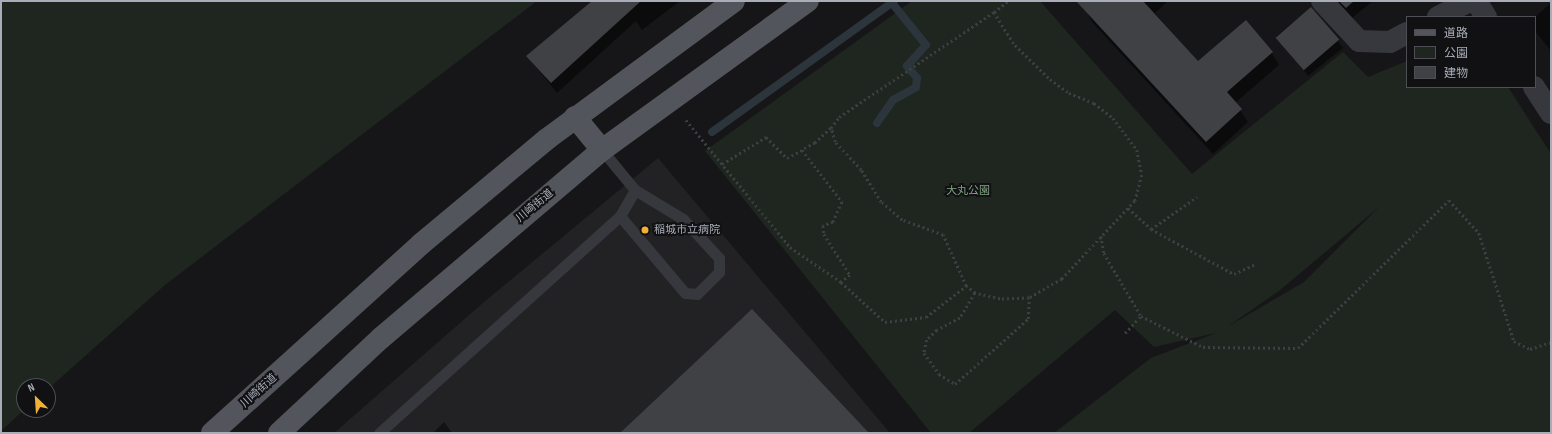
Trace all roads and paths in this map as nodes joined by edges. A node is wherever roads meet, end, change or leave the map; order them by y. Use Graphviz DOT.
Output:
graph roads {
  1 [pos="734,1"];
  2 [pos="808,1"];
  3 [pos="1008,1"];
  4 [pos="1322,1"];
  5 [pos="1469,1"];
  6 [pos="1476,1"];
  7 [pos="994,12"];
  8 [pos="1440,16"];
  9 [pos="1485,16"];
  10 [pos="1406,34"];
  11 [pos="1535,88"];
  12 [pos="1551,112"];
  13 [pos="575,117"];
  14 [pos="686,118"];
  15 [pos="831,128"];
  16 [pos="602,150"];
  17 [pos="802,150"];
  18 [pos="722,164"];
  19 [pos="635,190"];
  20 [pos="1197,197"];
  21 [pos="1128,208"];
  22 [pos="620,216"];
  23 [pos="1151,229"];
  24 [pos="1101,235"];
  25 [pos="1256,264"];
  26 [pos="841,282"];
  27 [pos="966,286"];
  28 [pos="975,293"];
  29 [pos="1029,298"];
  30 [pos="1141,316"];
  31 [pos="1125,333"];
  32 [pos="1551,342"];
  33 [pos="212,433"];
  34 [pos="279,433"];
  35 [pos="379,433"];
  1 -- 13 [label="main road, 川崎街道"];
  2 -- 16 [label="main road, 川崎街道"];
  3 -- 7 [label="path"];
  4 -- 10 [label="street"];
  5 -- 8 [label="street"];
  6 -- 9 [label="street"];
  7 -- 15 [label="path"];
  7 -- 21 [label="path"];
  11 -- 12 [label="street"];
  13 -- 16 [label="main road"];
  13 -- 33 [label="main road, 川崎街道"];
  14 -- 18 [label="path"];
  15 -- 17 [label="path"];
  15 -- 27 [label="path"];
  16 -- 19 [label="lane"];
  16 -- 34 [label="main road, 川崎街道"];
  17 -- 18 [label="path"];
  17 -- 26 [label="path"];
  18 -- 26 [label="path"];
  19 -- 22 [label="lane"];
  19 -- 22 [label="lane"];
  20 -- 23 [label="path"];
  21 -- 23 [label="path"];
  21 -- 24 [label="path"];
  22 -- 35 [label="lane"];
  23 -- 25 [label="path"];
  24 -- 29 [label="path"];
  24 -- 30 [label="path"];
  26 -- 27 [label="path"];
  27 -- 28 [label="path"];
  28 -- 29 [label="path"];
  28 -- 29 [label="path"];
  30 -- 31 [label="path"];
  30 -- 32 [label="path"];
}
